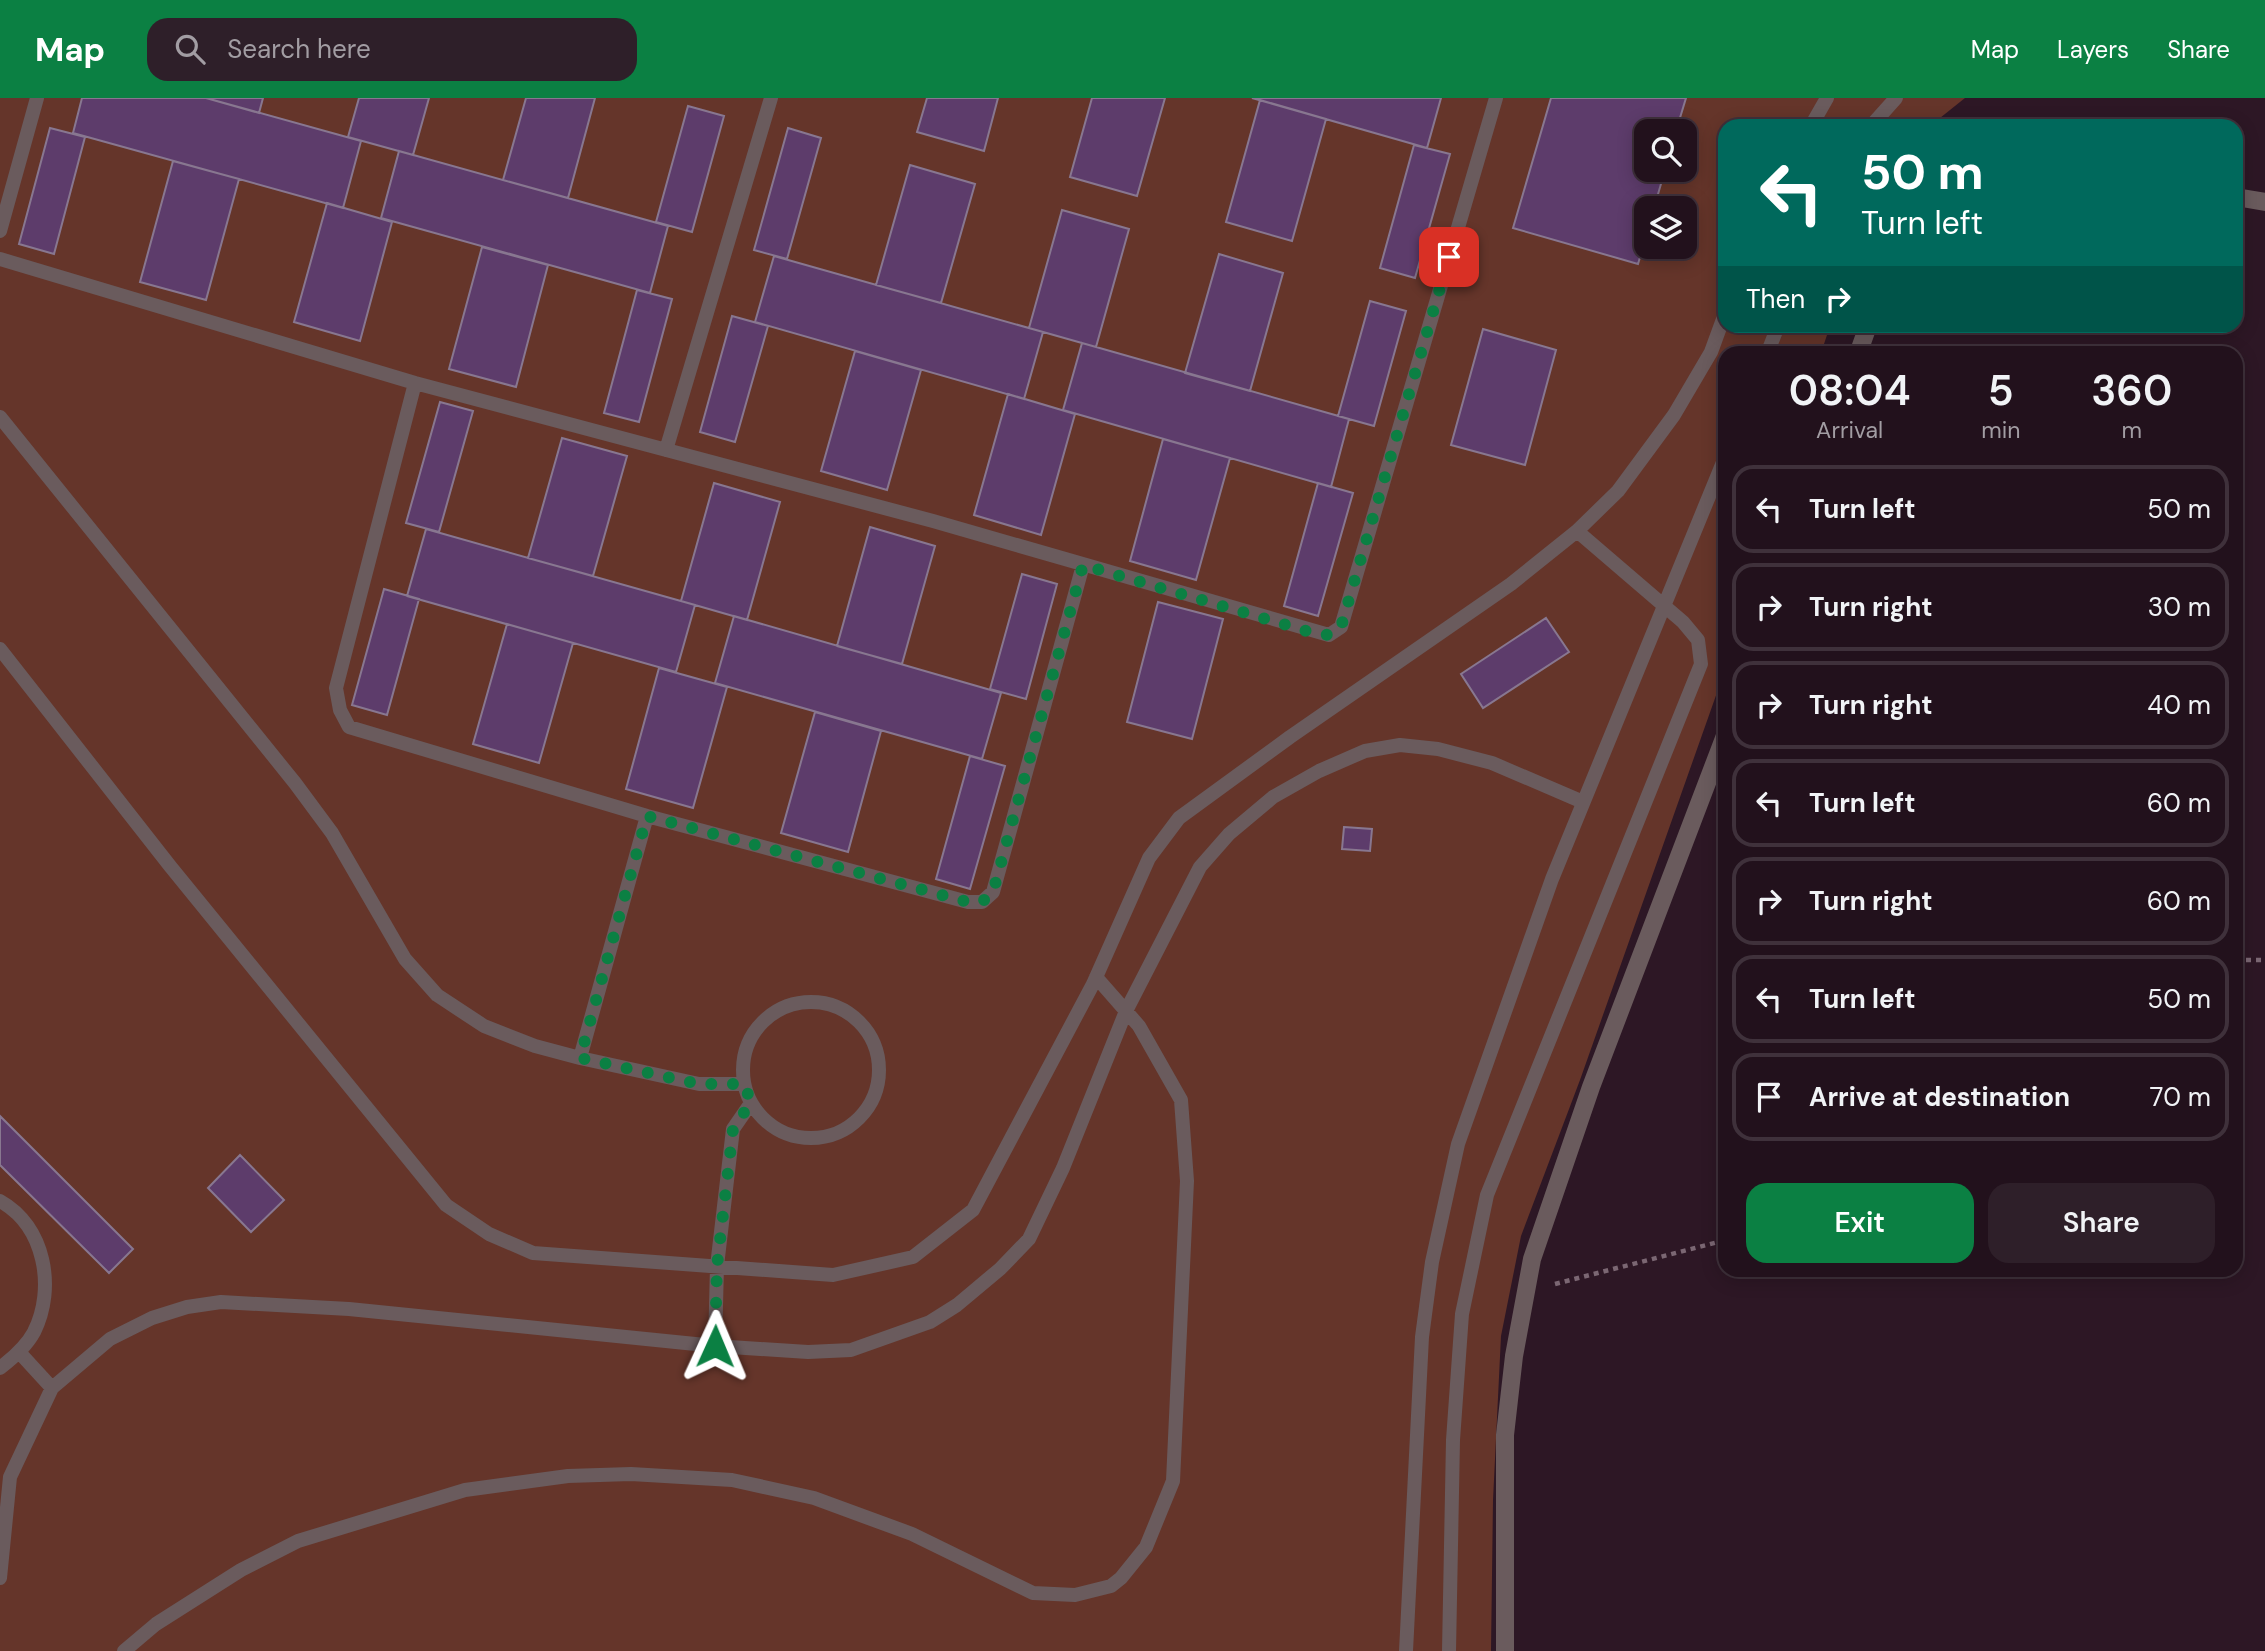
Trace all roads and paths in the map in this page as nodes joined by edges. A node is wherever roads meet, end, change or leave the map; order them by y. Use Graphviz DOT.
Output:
graph roads {
  1 [pos="37,98"];
  2 [pos="771,98"];
  3 [pos="1496,98"];
  4 [pos="1896,98"];
  5 [pos="1823,99"];
  6 [pos="1814,119"];
  7 [pos="1877,119"];
  8 [pos="2243,198"];
  9 [pos="2265,202"];
  10 [pos="0,231"];
  11 [pos="0,259"];
  12 [pos="1718,333"];
  13 [pos="415,383"];
  14 [pos="0,418"];
  15 [pos="667,450"];
  16 [pos="1718,474"];
  17 [pos="1577,531"];
  18 [pos="1083,565"];
  19 [pos="1663,606"];
  20 [pos="0,649"];
  21 [pos="1718,754"];
  22 [pos="1583,802"];
  23 [pos="647,816"];
  24 [pos="2243,960"];
  25 [pos="2265,960"];
  26 [pos="1096,977"];
  27 [pos="1126,1011"];
  28 [pos="580,1058"];
  29 [pos="744,1084"];
  30 [pos="751,1102"];
  31 [pos="0,1200"];
  32 [pos="1718,1242"];
  33 [pos="717,1266"];
  34 [pos="1527,1288"];
  35 [pos="715,1346"];
  36 [pos="19,1352"];
  37 [pos="0,1368"];
  38 [pos="52,1388"];
  39 [pos="0,1578"];
  40 [pos="124,1651"];
  41 [pos="1406,1651"];
  42 [pos="1449,1651"];
  43 [pos="1505,1651"];
  1 -- 10 [label="lane"];
  2 -- 15 [label="lane"];
  3 -- 18 [label="lane"];
  4 -- 7 [label="lane"];
  5 -- 6 [label="lane"];
  8 -- 9 [label="street"];
  11 -- 13 [label="lane"];
  12 -- 17 [label="lane"];
  13 -- 15 [label="lane"];
  13 -- 23 [label="lane"];
  14 -- 28 [label="lane"];
  15 -- 18 [label="lane"];
  16 -- 19 [label="lane"];
  17 -- 19 [label="lane"];
  17 -- 26 [label="lane"];
  18 -- 23 [label="lane"];
  19 -- 22 [label="lane"];
  19 -- 42 [label="lane"];
  20 -- 33 [label="lane"];
  21 -- 34 [label="street"];
  22 -- 27 [label="lane"];
  22 -- 41 [label="lane"];
  23 -- 28 [label="lane"];
  24 -- 25 [label="path"];
  26 -- 27 [label="lane"];
  26 -- 33 [label="lane"];
  27 -- 35 [label="lane"];
  27 -- 40 [label="lane"];
  28 -- 29 [label="lane"];
  29 -- 30 [label="lane"];
  29 -- 30 [label="lane"];
  30 -- 33 [label="lane"];
  31 -- 36 [label="lane"];
  32 -- 34 [label="path"];
  33 -- 35 [label="lane"];
  34 -- 43 [label="street"];
  35 -- 38 [label="lane"];
  36 -- 37 [label="lane"];
  36 -- 38 [label="lane"];
  38 -- 39 [label="lane"];
}
